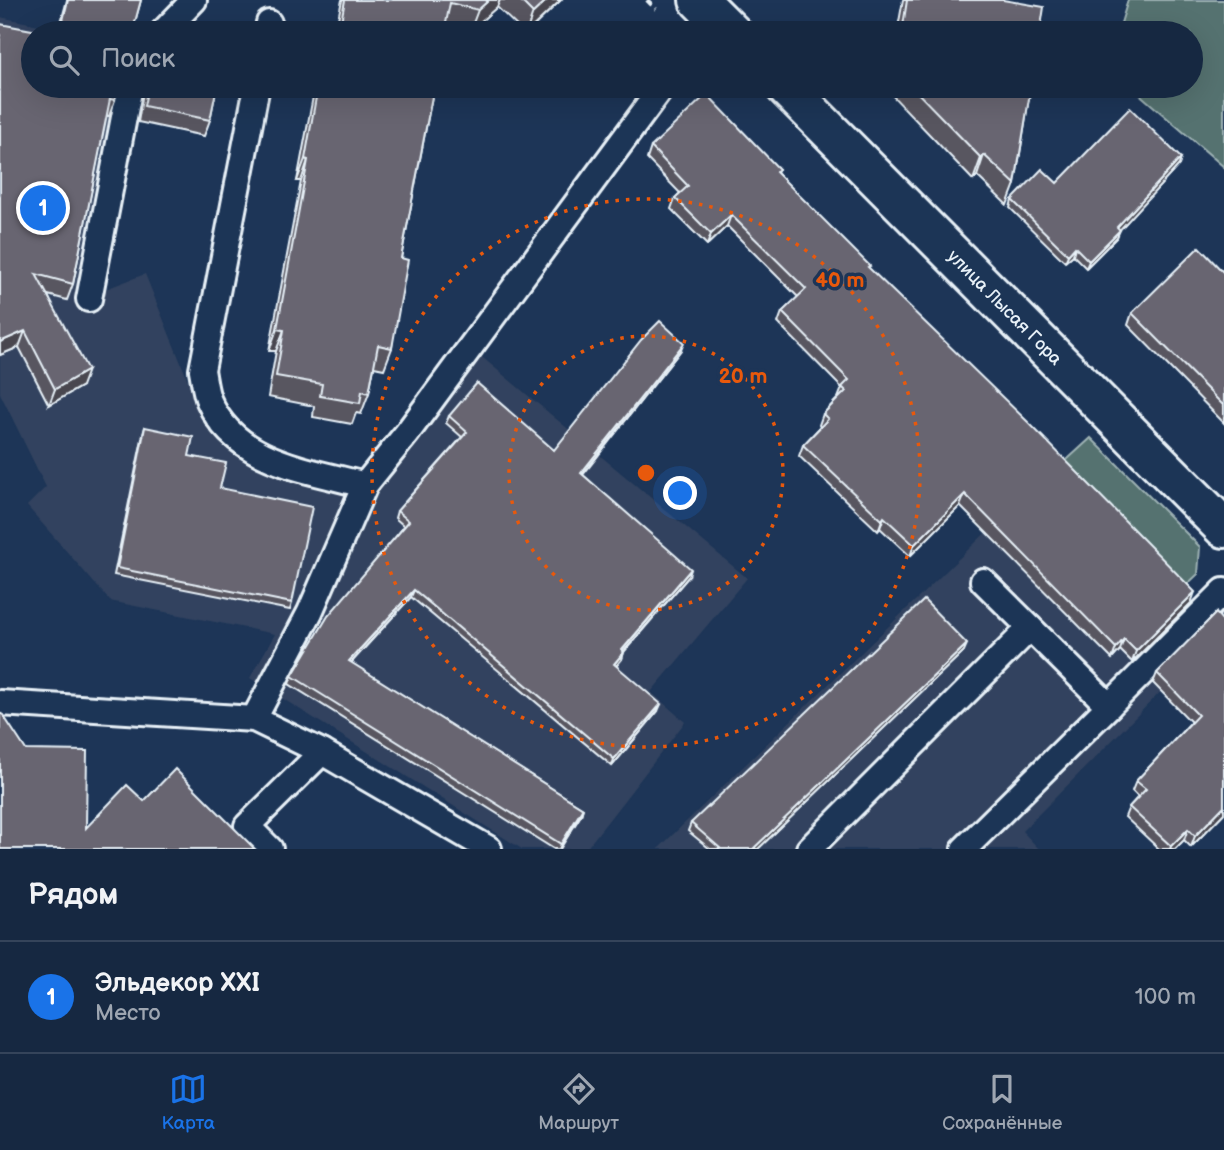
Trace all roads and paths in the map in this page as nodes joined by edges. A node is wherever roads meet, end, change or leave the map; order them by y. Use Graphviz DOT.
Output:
graph roads {
  1 [pos="194,0"];
  2 [pos="174,21"];
  3 [pos="128,98"];
  4 [pos="255,98"];
  5 [pos="654,98"];
  6 [pos="797,98"];
  7 [pos="89,299"];
  8 [pos="365,485"];
  9 [pos="1224,528"];
  10 [pos="983,581"];
  11 [pos="1224,591"];
  12 [pos="1030,628"];
  13 [pos="0,703"];
  14 [pos="1108,706"];
  15 [pos="254,719"];
  16 [pos="321,752"];
  17 [pos="270,849"];
  18 [pos="489,849"];
  19 [pos="809,849"];
  20 [pos="964,849"];
  1 -- 2 [label="lane"];
  3 -- 7 [label="lane"];
  4 -- 8 [label="lane"];
  5 -- 8 [label="lane"];
  6 -- 9 [label="street, улица Лысая Гора"];
  8 -- 15 [label="lane"];
  10 -- 12 [label="lane"];
  11 -- 14 [label="lane"];
  12 -- 14 [label="lane"];
  12 -- 19 [label="lane"];
  13 -- 15 [label="lane"];
  14 -- 20 [label="lane"];
  15 -- 16 [label="lane"];
  16 -- 17 [label="lane"];
  16 -- 18 [label="lane"];
}
